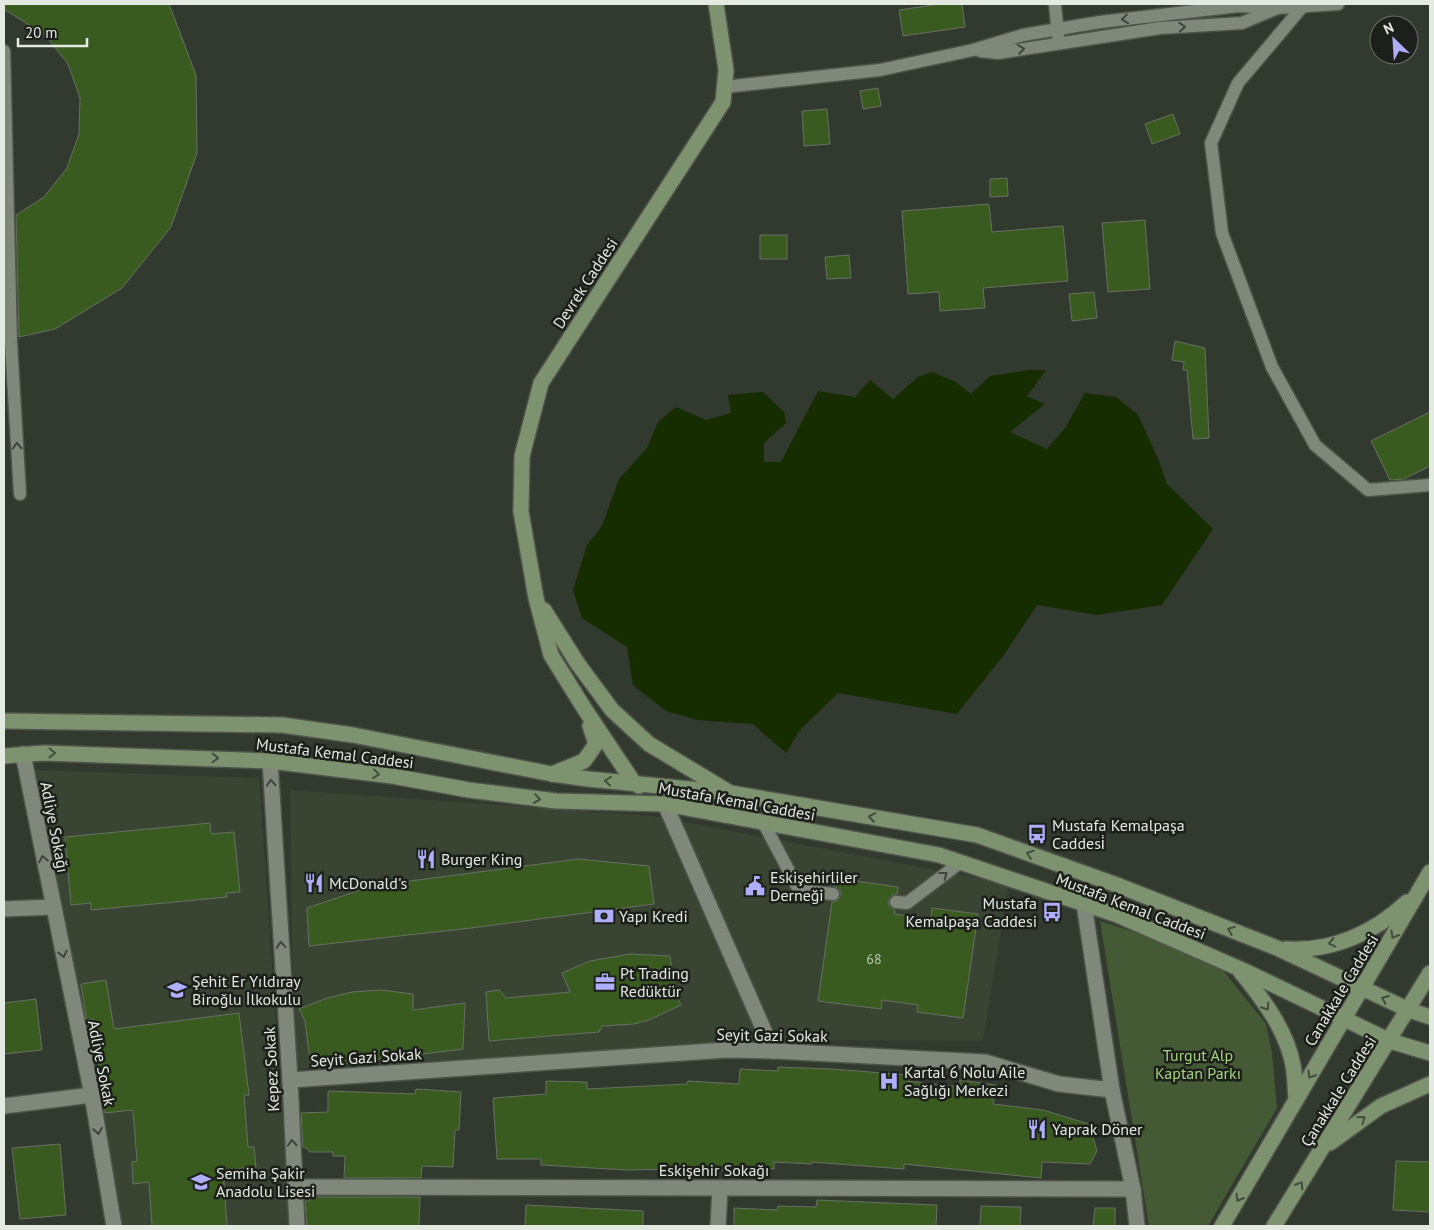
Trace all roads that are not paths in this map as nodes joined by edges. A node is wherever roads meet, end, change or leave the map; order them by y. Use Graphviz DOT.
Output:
graph roads {
  1 [pos="716,4"];
  2 [pos="1055,4"];
  3 [pos="1338,4"];
  4 [pos="1303,5"];
  5 [pos="1278,8"];
  6 [pos="1058,30"];
  7 [pos="1059,43"];
  8 [pos="973,50"];
  9 [pos="4,51"];
  10 [pos="724,87"];
  11 [pos="13,366"];
  12 [pos="4,391"];
  13 [pos="1430,485"];
  14 [pos="20,494"];
  15 [pos="536,598"];
  16 [pos="584,708"];
  17 [pos="4,720"];
  18 [pos="23,754"];
  19 [pos="4,756"];
  20 [pos="270,761"];
  21 [pos="552,774"];
  22 [pos="634,783"];
  23 [pos="731,793"];
  24 [pos="665,804"];
  25 [pos="763,822"];
  26 [pos="961,862"];
  27 [pos="1430,872"];
  28 [pos="1418,893"];
  29 [pos="833,894"];
  30 [pos="896,902"];
  31 [pos="1084,904"];
  32 [pos="53,907"];
  33 [pos="4,909"];
  34 [pos="1277,948"];
  35 [pos="1237,968"];
  36 [pos="1430,973"];
  37 [pos="1362,989"];
  38 [pos="1409,1010"];
  39 [pos="1430,1017"];
  40 [pos="1343,1020"];
  41 [pos="1390,1041"];
  42 [pos="773,1051"];
  43 [pos="1430,1053"];
  44 [pos="290,1080"];
  45 [pos="1430,1084"];
  46 [pos="1112,1090"];
  47 [pos="92,1095"];
  48 [pos="1296,1100"];
  49 [pos="4,1106"];
  50 [pos="1281,1126"];
  51 [pos="1323,1148"];
  52 [pos="295,1187"];
  53 [pos="720,1188"];
  54 [pos="1133,1189"];
  55 [pos="114,1226"];
  56 [pos="297,1226"];
  57 [pos="718,1226"];
  58 [pos="1137,1226"];
  59 [pos="1222,1226"];
  60 [pos="1274,1226"];
  1 -- 10 [label="street, Devrek Caddesi"];
  2 -- 6 [label="lane"];
  3 -- 4 [label="lane"];
  4 -- 5 [label="lane"];
  4 -- 13 [label="lane"];
  5 -- 6 [label="lane, one-way"];
  7 -- 5 [label="lane, one-way"];
  6 -- 7 [label="lane"];
  6 -- 8 [label="lane"];
  8 -- 7 [label="lane, one-way"];
  8 -- 10 [label="lane"];
  9 -- 11 [label="lane"];
  10 -- 15 [label="street, Devrek Caddesi"];
  11 -- 12 [label="lane"];
  14 -- 11 [label="lane, one-way"];
  15 -- 16 [label="street, Devrek Caddesi"];
  15 -- 23 [label="street, Devrek Caddesi"];
  16 -- 21 [label="street, Devrek Caddesi"];
  16 -- 22 [label="street, Devrek Caddesi"];
  17 -- 21 [label="street, Mustafa Kemal Caddesi"];
  18 -- 19 [label="street, Mustafa Kemal Caddesi"];
  18 -- 20 [label="street, Mustafa Kemal Caddesi, one-way"];
  32 -- 18 [label="street, Adliye Sokağı, one-way"];
  20 -- 24 [label="street, Mustafa Kemal Caddesi, one-way"];
  44 -- 20 [label="street, Kepez Sokak, one-way"];
  22 -- 21 [label="street, Mustafa Kemal Caddesi, one-way"];
  22 -- 23 [label="street, Mustafa Kemal Caddesi"];
  22 -- 24 [label="street, Devrek Caddesi"];
  34 -- 23 [label="street, Mustafa Kemal Caddesi, one-way"];
  24 -- 25 [label="street, Mustafa Kemal Caddesi"];
  24 -- 42 [label="street"];
  25 -- 26 [label="street, Mustafa Kemal Caddesi"];
  25 -- 29 [label="lane"];
  30 -- 26 [label="lane, one-way"];
  26 -- 31 [label="street, Mustafa Kemal Caddesi"];
  27 -- 28 [label="street, Canakkale Caddesi"];
  28 -- 34 [label="street, one-way"];
  28 -- 37 [label="street, Canakkale Caddesi, one-way"];
  31 -- 35 [label="street, Mustafa Kemal Caddesi"];
  31 -- 46 [label="street"];
  32 -- 33 [label="street"];
  32 -- 47 [label="street, Adliye Sokak, one-way"];
  34 -- 37 [label="street"];
  35 -- 40 [label="street, Mustafa Kemal Caddesi"];
  35 -- 48 [label="street, one-way"];
  36 -- 38 [label="street, Çanakkale Caddesi"];
  38 -- 37 [label="street, one-way"];
  37 -- 40 [label="street, Canakkale Caddesi"];
  38 -- 39 [label="street"];
  38 -- 41 [label="street, Çanakkale Caddesi"];
  40 -- 41 [label="street, Mustafa Kemal Caddesi"];
  40 -- 48 [label="street, Canakkale Caddesi, one-way"];
  41 -- 43 [label="street, Mustafa Kemal Caddesi"];
  41 -- 51 [label="street, Çanakkale Caddesi"];
  42 -- 44 [label="street, Seyit Gazi Sokak"];
  42 -- 46 [label="street, Seyit Gazi Sokak"];
  52 -- 44 [label="street, Kepez Sokak, one-way"];
  51 -- 45 [label="street, one-way"];
  46 -- 54 [label="street"];
  47 -- 49 [label="street"];
  47 -- 55 [label="street, Adliye Sokak, one-way"];
  48 -- 50 [label="street, Canakkale Caddesi"];
  50 -- 59 [label="street, Çanakkale Caddesi, one-way"];
  60 -- 51 [label="street, Çanakkale Caddesi, one-way"];
  52 -- 53 [label="street, Eskişehir Sokağı"];
  52 -- 56 [label="street, Kepez Sokak"];
  53 -- 54 [label="street, Eskişehir Sokağı"];
  53 -- 57 [label="street"];
  54 -- 58 [label="street"];
}
